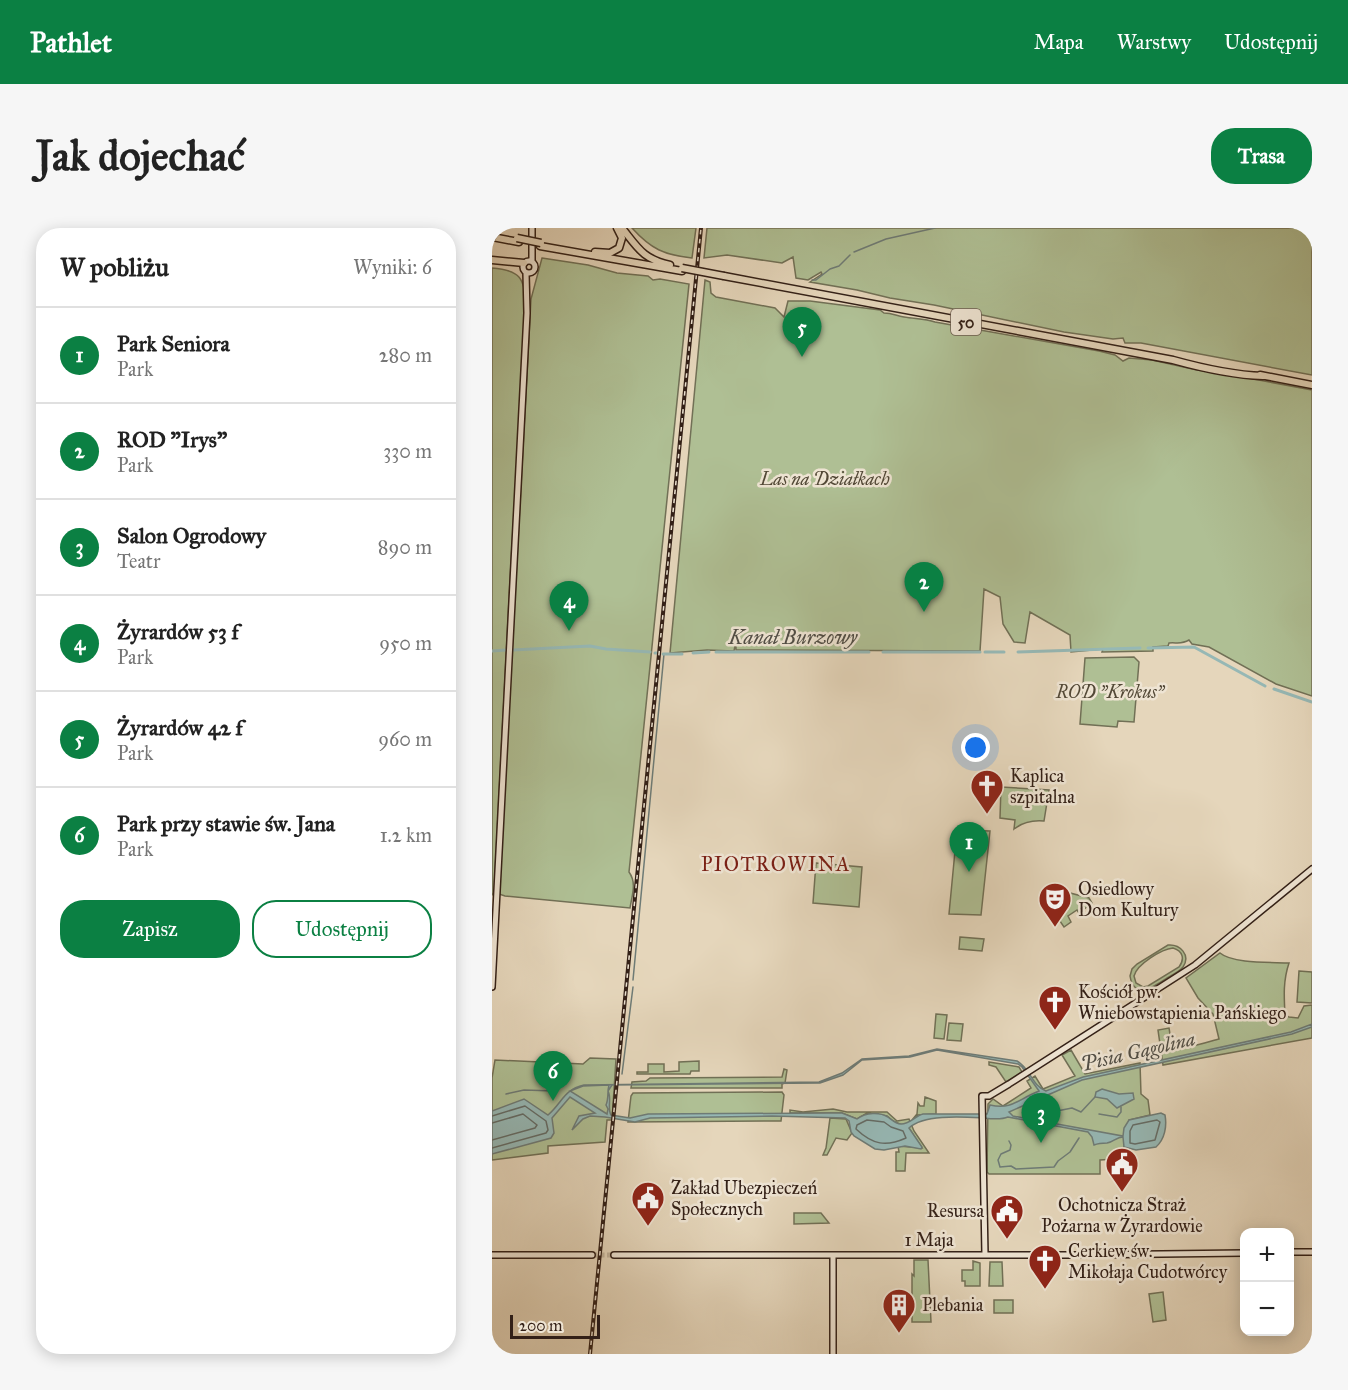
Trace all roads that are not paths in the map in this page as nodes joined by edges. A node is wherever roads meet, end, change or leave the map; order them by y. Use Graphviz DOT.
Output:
graph roads {
  1 [pos="531,228"];
  2 [pos="617,228"];
  3 [pos="622,228"];
  4 [pos="492,235"];
  5 [pos="541,244"];
  6 [pos="592,252"];
  7 [pos="492,262"];
  8 [pos="527,266"];
  9 [pos="682,269"];
  10 [pos="1312,385"];
  11 [pos="1312,869"];
  12 [pos="492,987"];
  13 [pos="1294,1252"];
  14 [pos="1312,1252"];
  15 [pos="1240,1253"];
  16 [pos="492,1255"];
  17 [pos="833,1255"];
  18 [pos="985,1255"];
  19 [pos="592,1256"];
  20 [pos="614,1256"];
  21 [pos="833,1354"];
  1 -- 8 [label="street"];
  2 -- 6 [label="main road"];
  3 -- 9 [label="main road"];
  4 -- 5 [label="main road, 50, bridge"];
  5 -- 6 [label="main road, 50"];
  5 -- 9 [label="main road, 50"];
  6 -- 9 [label="main road, 50"];
  7 -- 8 [label="main road"];
  8 -- 12 [label="street"];
  9 -- 10 [label="main road, 50, bridge"];
  11 -- 18 [label="street"];
  13 -- 14 [label="street"];
  15 -- 18 [label="street, 1 Maja"];
  16 -- 19 [label="street"];
  17 -- 18 [label="street, 1 Maja"];
  17 -- 20 [label="street, 1 Maja"];
  17 -- 21 [label="street"];
}
